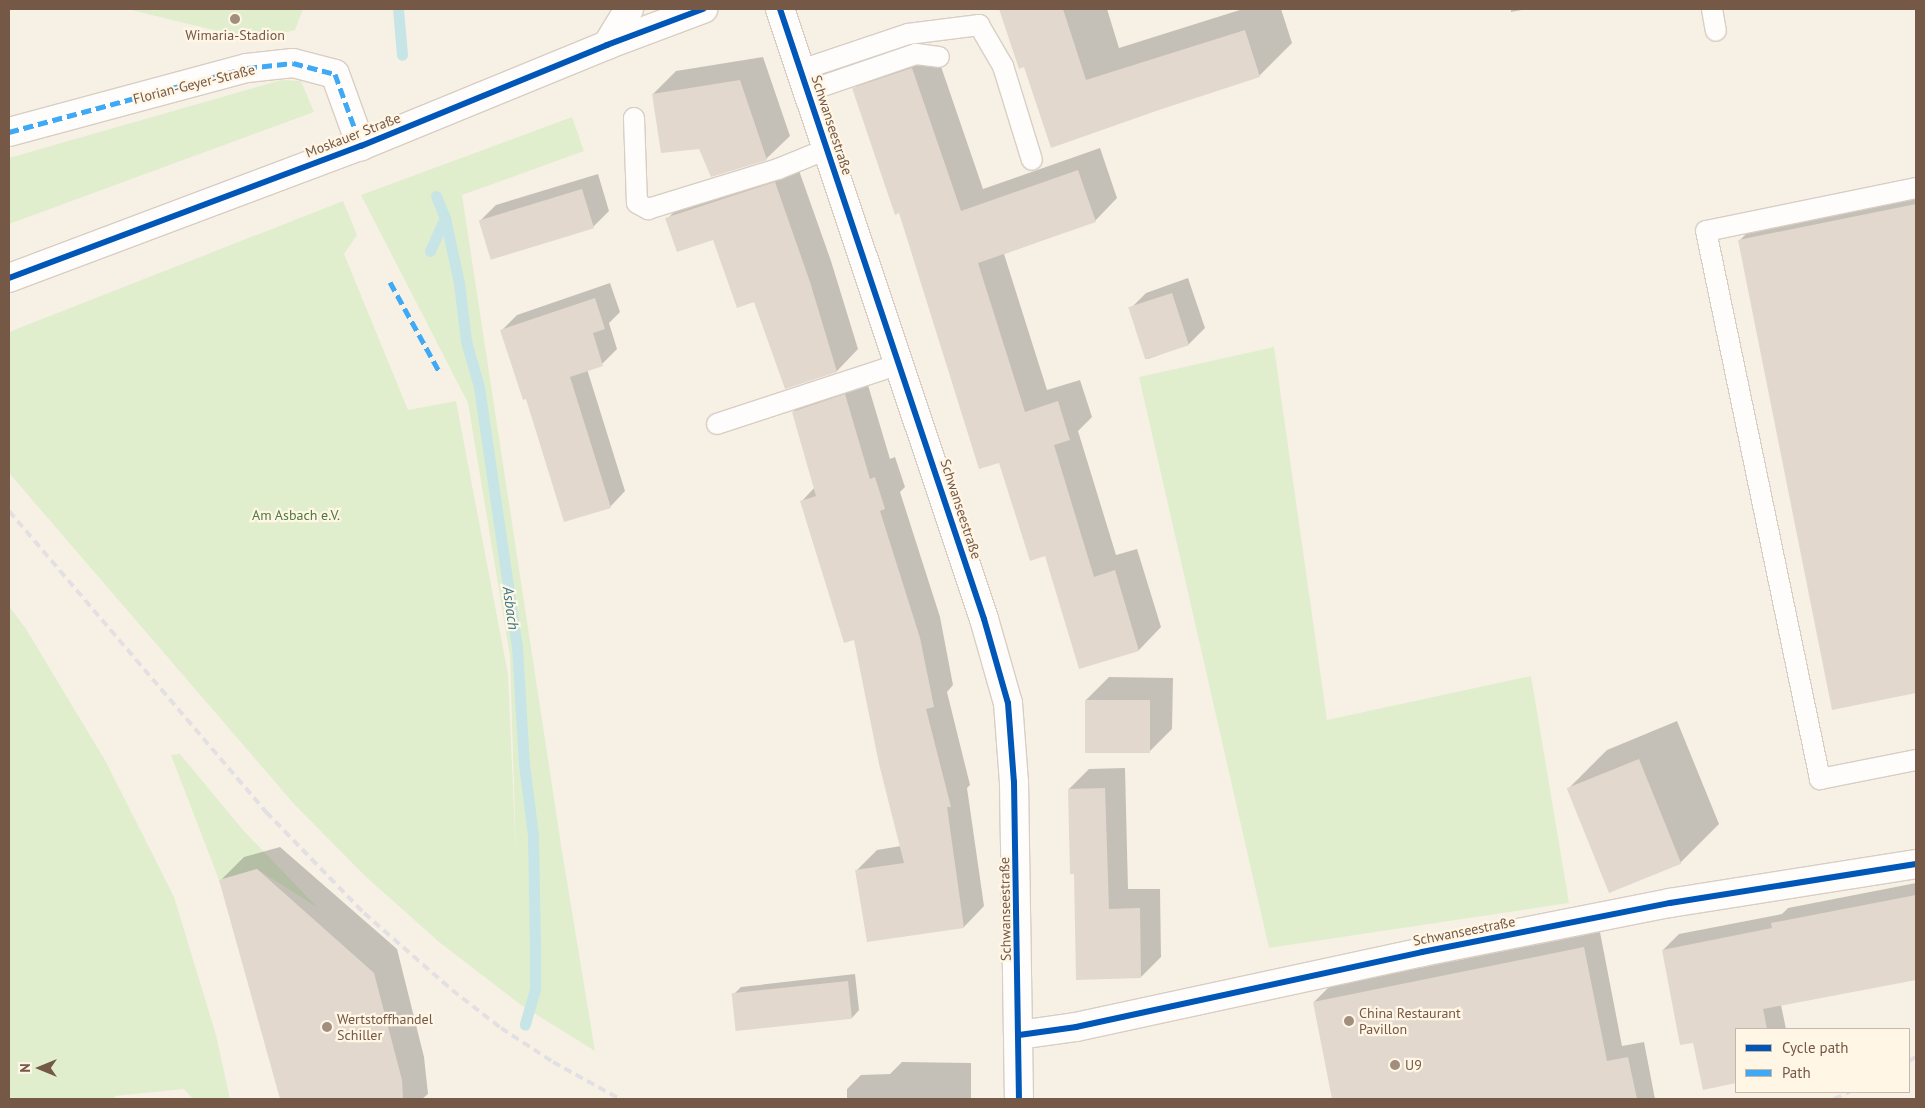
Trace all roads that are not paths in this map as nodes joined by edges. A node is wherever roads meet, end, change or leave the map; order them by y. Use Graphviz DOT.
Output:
graph roads {
  1 [pos="627,9"];
  2 [pos="703,9"];
  3 [pos="780,9"];
  4 [pos="1712,9"];
  5 [pos="1716,31"];
  6 [pos="607,45"];
  7 [pos="939,57"];
  8 [pos="805,81"];
  9 [pos="634,118"];
  10 [pos="9,132"];
  11 [pos="361,146"];
  12 [pos="827,149"];
  13 [pos="1032,160"];
  14 [pos="1916,188"];
  15 [pos="9,278"];
  16 [pos="899,364"];
  17 [pos="717,424"];
  18 [pos="1916,760"];
  19 [pos="1916,864"];
  20 [pos="1019,1035"];
  21 [pos="1019,1099"];
  1 -- 6 [label="street"];
  2 -- 6 [label="street, Moskauer Straße"];
  3 -- 8 [label="street, Schwanseestraße"];
  4 -- 5 [label="lane"];
  6 -- 11 [label="street, Moskauer Straße"];
  7 -- 8 [label="lane"];
  8 -- 12 [label="street, Schwanseestraße"];
  8 -- 13 [label="lane"];
  9 -- 12 [label="lane"];
  10 -- 11 [label="street, Florian-Geyer-Straße"];
  11 -- 15 [label="street, Moskauer Straße"];
  12 -- 16 [label="street, Schwanseestraße"];
  14 -- 18 [label="lane"];
  16 -- 17 [label="lane"];
  16 -- 20 [label="street, Schwanseestraße"];
  19 -- 20 [label="street, Schwanseestraße"];
  20 -- 21 [label="street, Schwanseestraße"];
}
